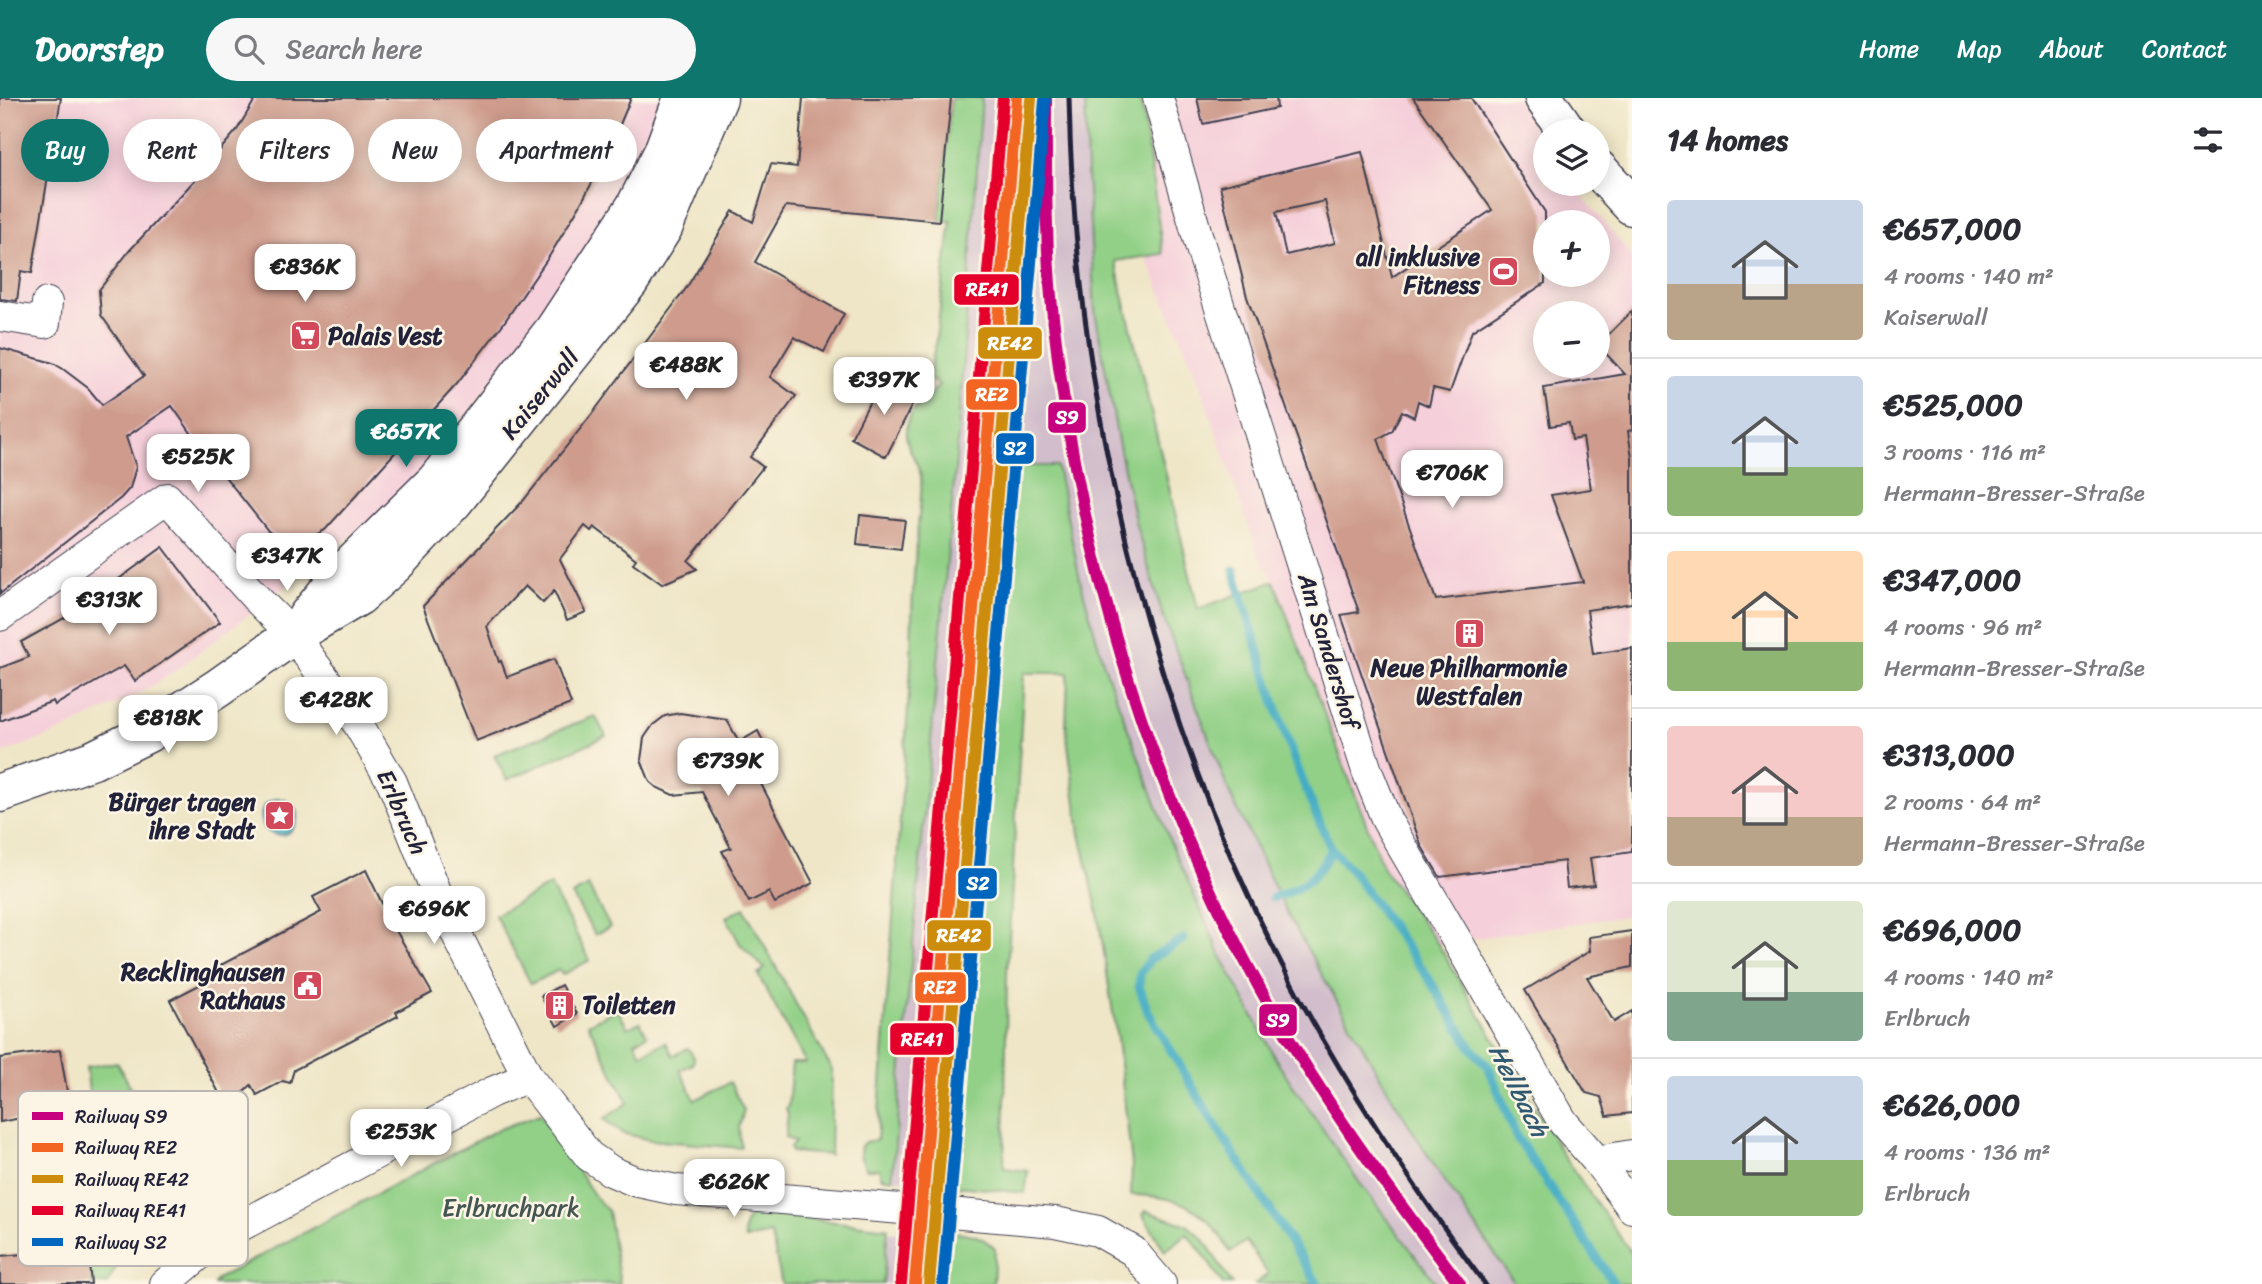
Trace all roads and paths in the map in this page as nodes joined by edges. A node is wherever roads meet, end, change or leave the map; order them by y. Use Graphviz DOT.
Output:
graph roads {
  1 [pos="683,98"];
  2 [pos="718,98"];
  3 [pos="1158,98"];
  4 [pos="1544,98"];
  5 [pos="1559,119"];
  6 [pos="1610,182"];
  7 [pos="1632,206"];
  8 [pos="46,313"];
  9 [pos="0,316"];
  10 [pos="0,616"];
  11 [pos="293,635"];
  12 [pos="0,793"];
  13 [pos="528,1077"];
  14 [pos="1632,1155"];
  15 [pos="1597,1161"];
  16 [pos="1632,1208"];
  17 [pos="248,1222"];
  18 [pos="186,1266"];
  19 [pos="165,1284"];
  20 [pos="1161,1284"];
  1 -- 11 [label="main road, Kaiserwall"];
  2 -- 11 [label="main road, Kaiserwall"];
  3 -- 15 [label="street, Am Sandershof"];
  4 -- 5 [label="main road"];
  6 -- 7 [label="main road"];
  8 -- 9 [label="street"];
  10 -- 11 [label="street, Erlbruch"];
  11 -- 12 [label="main road, Kaiserwall"];
  11 -- 13 [label="street, Erlbruch"];
  13 -- 17 [label="street"];
  13 -- 20 [label="street, Erlbruch"];
  14 -- 15 [label="street"];
  15 -- 16 [label="street, Am Sandershof"];
  18 -- 19 [label="street"];
}
